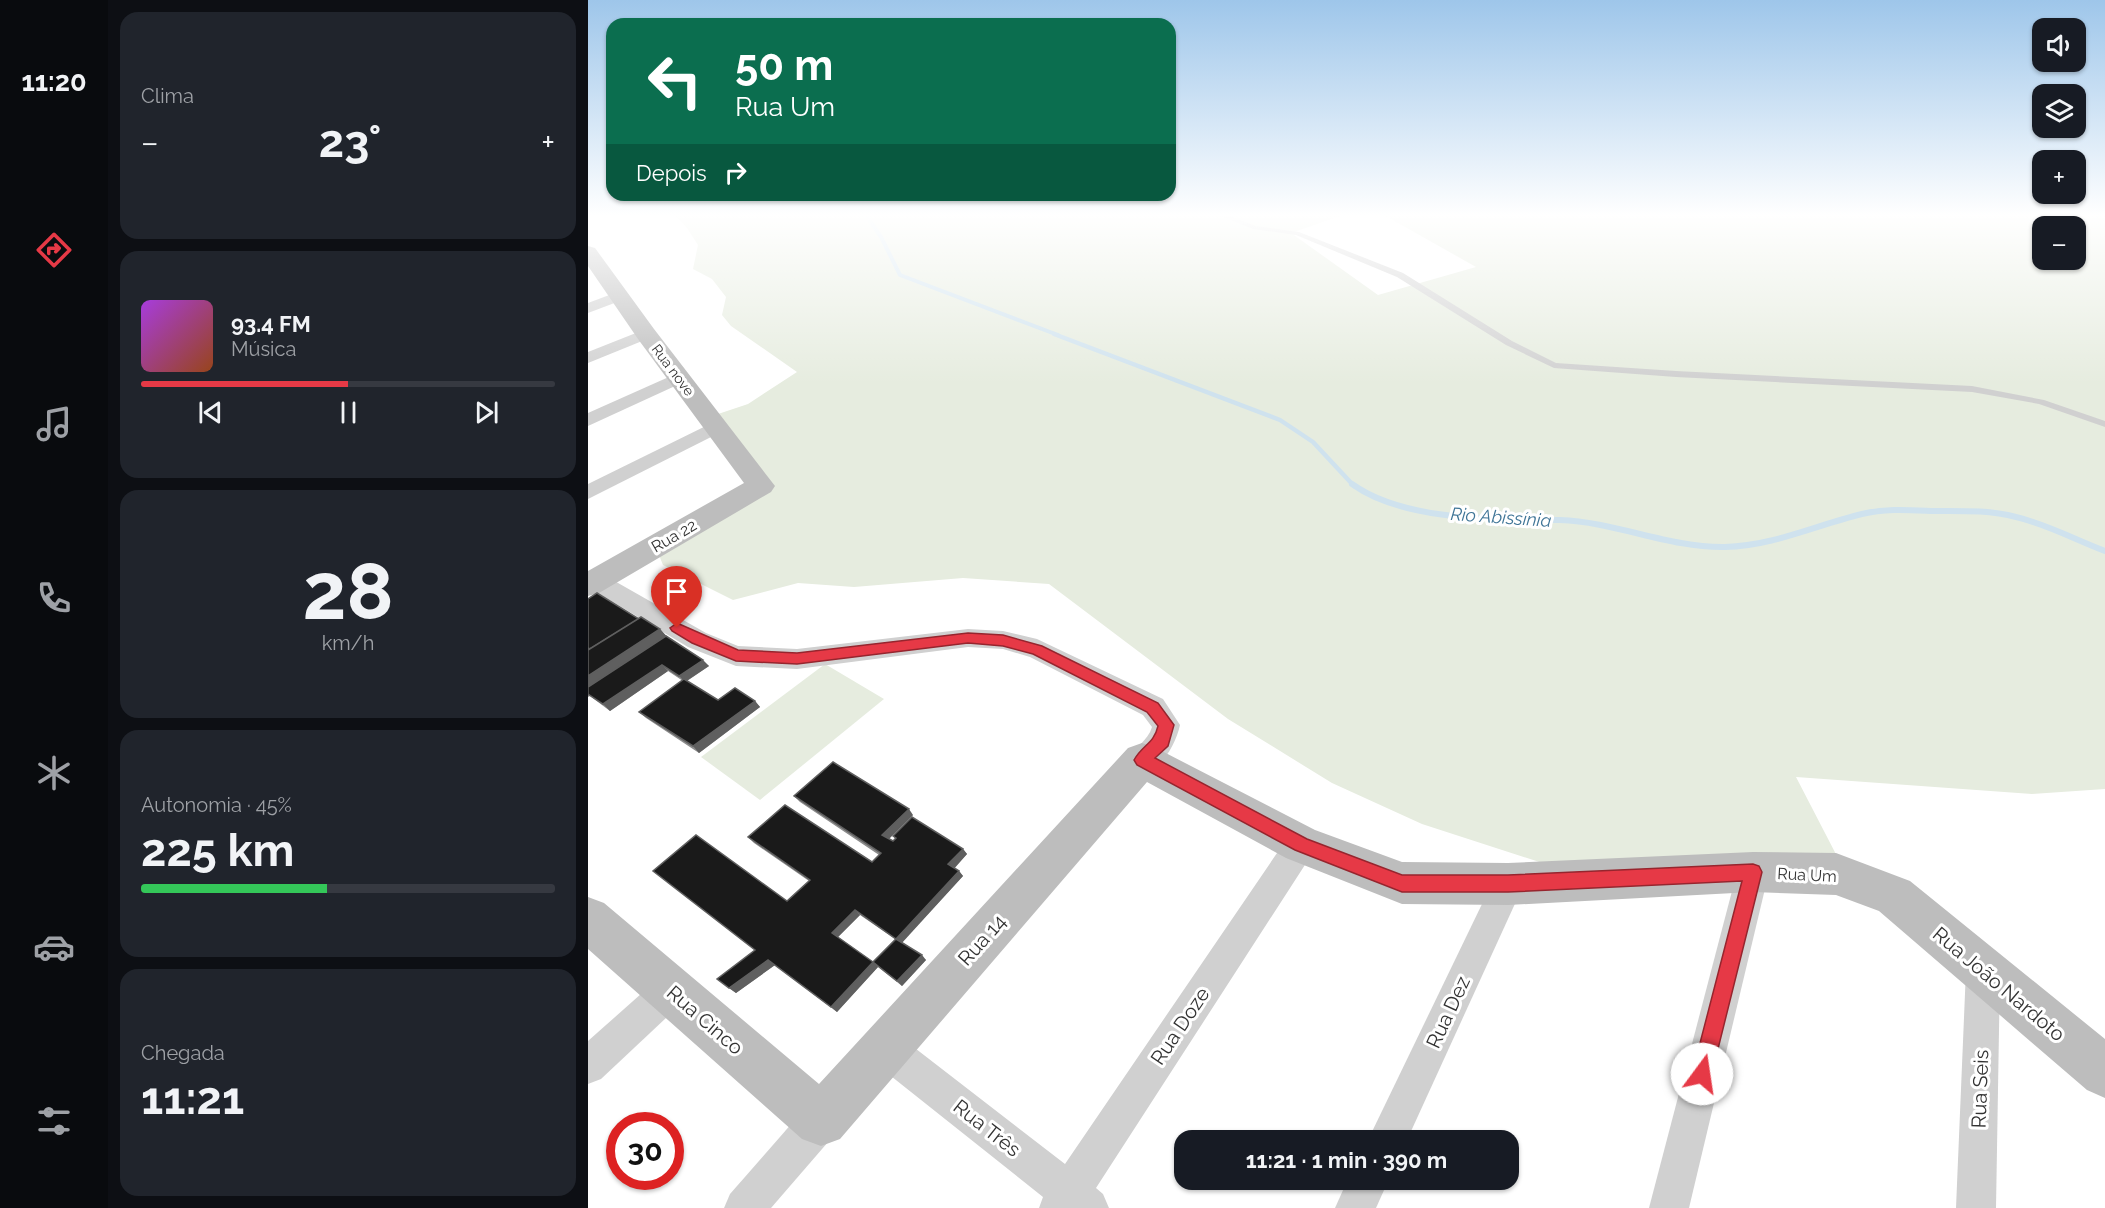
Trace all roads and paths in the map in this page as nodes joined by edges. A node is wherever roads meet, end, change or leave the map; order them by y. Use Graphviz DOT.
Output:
graph roads {
  1 [pos="599,271"];
  2 [pos="1391,271"];
  3 [pos="620,296"];
  4 [pos="588,308"];
  5 [pos="646,334"];
  6 [pos="588,358"];
  7 [pos="680,377"];
  8 [pos="588,420"];
  9 [pos="2105,423"];
  10 [pos="716,427"];
  11 [pos="761,486"];
  12 [pos="588,492"];
  13 [pos="592,583"];
  14 [pos="1142,760"];
  15 [pos="1301,844"];
  16 [pos="1753,872"];
  17 [pos="1508,884"];
  18 [pos="1894,896"];
  19 [pos="588,919"];
  20 [pos="1983,970"];
  21 [pos="671,990"];
  22 [pos="885,1048"];
  23 [pos="588,1066"];
  24 [pos="2105,1072"];
  25 [pos="821,1120"];
  26 [pos="1393,1130"];
  27 [pos="1364,1190"];
  28 [pos="1072,1203"];
  29 [pos="744,1208"];
  30 [pos="1355,1208"];
  31 [pos="1669,1208"];
  32 [pos="1976,1208"];
  1 -- 3 [label="street, Rua nove"];
  2 -- 9 [label="lane"];
  3 -- 4 [label="street"];
  3 -- 5 [label="street, Rua nove"];
  5 -- 6 [label="street"];
  5 -- 7 [label="street, Rua nove"];
  7 -- 8 [label="street"];
  7 -- 10 [label="street, Rua nove"];
  10 -- 11 [label="street, Rua nove"];
  10 -- 12 [label="street"];
  11 -- 13 [label="street, Rua 22"];
  13 -- 14 [label="street"];
  14 -- 15 [label="street, Rua Um"];
  14 -- 22 [label="street, Rua 14"];
  15 -- 17 [label="street, Rua Um"];
  15 -- 28 [label="street, Rua Doze"];
  16 -- 17 [label="street, Rua Um"];
  16 -- 18 [label="street, Rua Um"];
  16 -- 31 [label="street"];
  17 -- 26 [label="street, Rua Dez"];
  18 -- 20 [label="street, Rua João Nardoto"];
  19 -- 21 [label="street, Rua Cinco"];
  20 -- 24 [label="street, Rua João Nardoto"];
  20 -- 32 [label="street, Rua Seis"];
  21 -- 23 [label="street"];
  21 -- 25 [label="street, Rua Cinco"];
  22 -- 25 [label="street, Rua 14"];
  22 -- 28 [label="street, Rua Três"];
  25 -- 29 [label="street"];
  27 -- 30 [label="street"];
}
